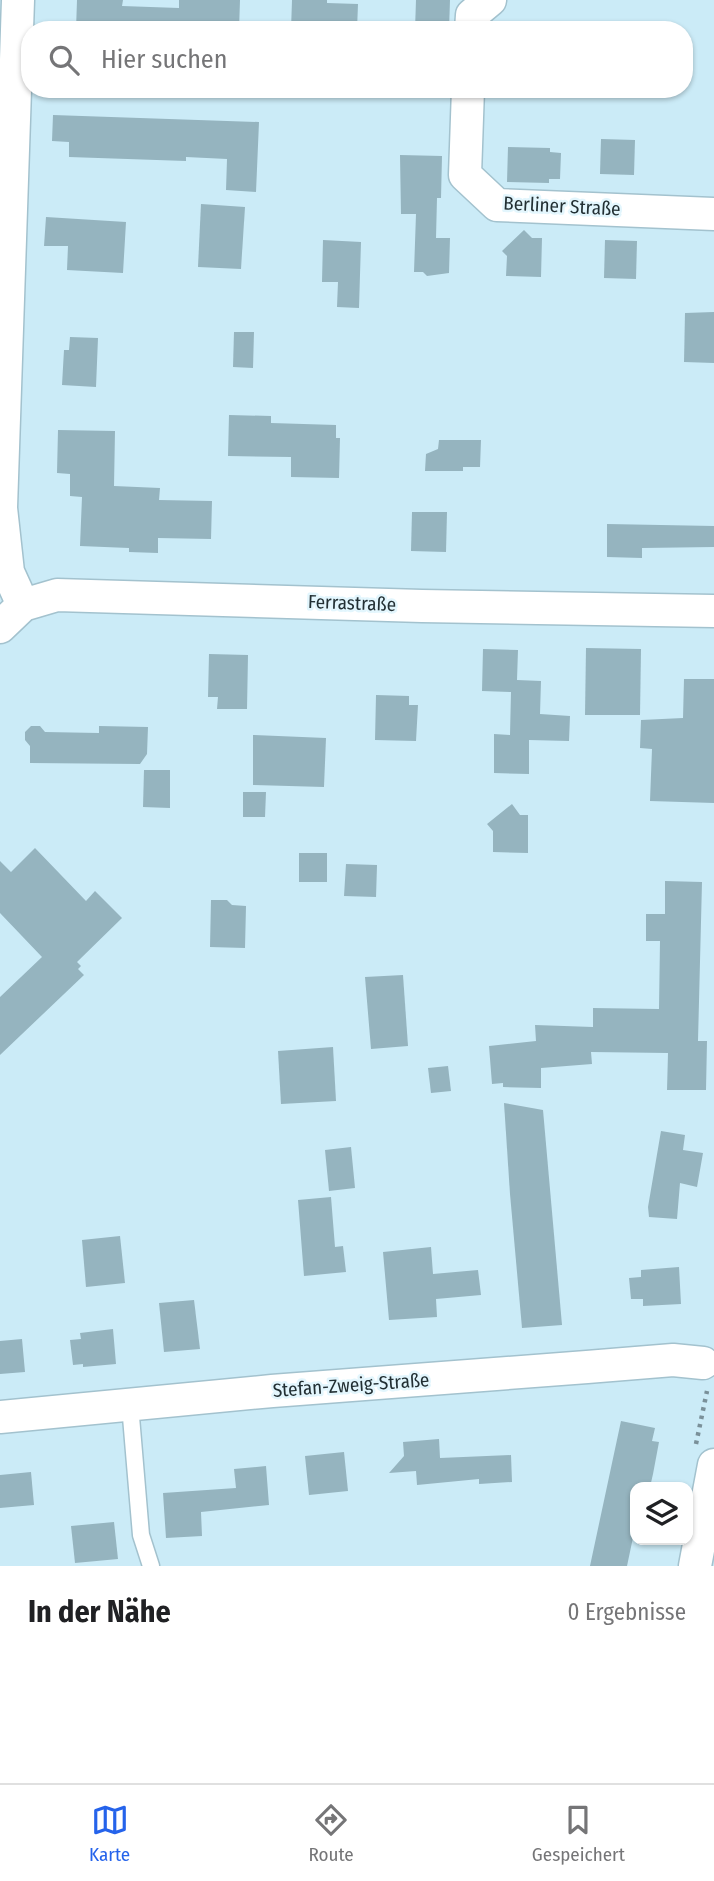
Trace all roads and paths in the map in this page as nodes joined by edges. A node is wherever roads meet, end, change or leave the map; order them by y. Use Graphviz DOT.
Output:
graph roads {
  1 [pos="18,0"];
  2 [pos="490,0"];
  3 [pos="472,21"];
  4 [pos="21,43"];
  5 [pos="21,98"];
  6 [pos="468,98"];
  7 [pos="714,214"];
  8 [pos="3,343"];
  9 [pos="23,604"];
  10 [pos="714,611"];
  11 [pos="0,627"];
  12 [pos="710,1371"];
  13 [pos="130,1405"];
  14 [pos="0,1417"];
  15 [pos="704,1456"];
  16 [pos="151,1566"];
  17 [pos="695,1566"];
  1 -- 4 [label="street"];
  2 -- 3 [label="street"];
  5 -- 8 [label="street"];
  6 -- 7 [label="street, Berliner Straße"];
  8 -- 9 [label="street"];
  9 -- 10 [label="street, Ferrastraße"];
  9 -- 11 [label="street"];
  12 -- 13 [label="street, Stefan-Zweig-Straße"];
  12 -- 15 [label="path"];
  13 -- 14 [label="street, Stefan-Zweig-Straße"];
  13 -- 16 [label="lane"];
  15 -- 17 [label="street"];
}
